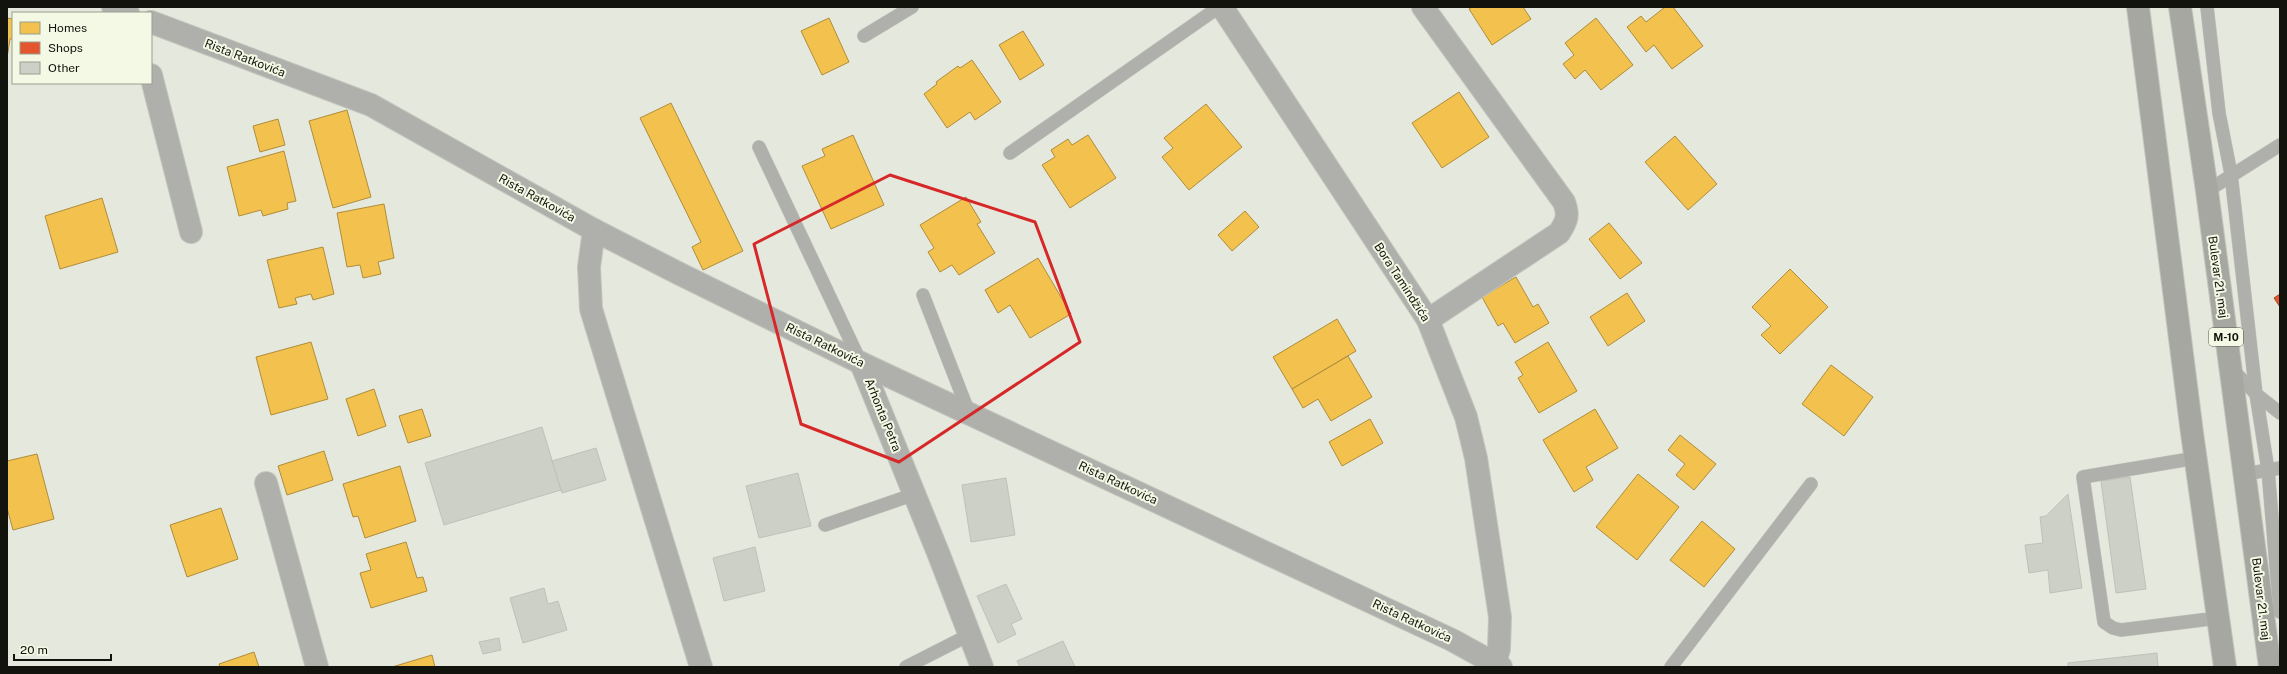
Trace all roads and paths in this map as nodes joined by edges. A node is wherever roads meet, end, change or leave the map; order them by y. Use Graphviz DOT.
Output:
graph roads {
  1 [pos="113,7"];
  2 [pos="912,7"];
  3 [pos="1219,7"];
  4 [pos="1222,7"];
  5 [pos="1423,7"];
  6 [pos="2138,7"];
  7 [pos="2180,7"];
  8 [pos="2207,7"];
  9 [pos="126,12"];
  10 [pos="152,22"];
  11 [pos="864,36"];
  12 [pos="152,79"];
  13 [pos="2280,145"];
  14 [pos="759,147"];
  15 [pos="1010,153"];
  16 [pos="2231,174"];
  17 [pos="2207,191"];
  18 [pos="594,230"];
  19 [pos="191,232"];
  20 [pos="923,295"];
  21 [pos="1428,320"];
  22 [pos="861,363"];
  23 [pos="2231,368"];
  24 [pos="2256,394"];
  25 [pos="969,413"];
  26 [pos="2280,413"];
  27 [pos="2196,458"];
  28 [pos="2274,469"];
  29 [pos="2245,474"];
  30 [pos="266,483"];
  31 [pos="1811,484"];
  32 [pos="915,494"];
  33 [pos="825,525"];
  34 [pos="2280,612"];
  35 [pos="2218,618"];
  36 [pos="969,635"];
  37 [pos="1498,665"];
  38 [pos="317,667"];
  39 [pos="701,667"];
  40 [pos="906,667"];
  41 [pos="982,667"];
  42 [pos="1671,667"];
  43 [pos="2225,667"];
  44 [pos="2270,667"];
  1 -- 9 [label="street"];
  2 -- 11 [label="lane"];
  3 -- 15 [label="lane"];
  4 -- 21 [label="street, Bora Tamindžića"];
  5 -- 21 [label="street"];
  6 -- 27 [label="main road"];
  7 -- 17 [label="main road, Bulevar 21. maj / M-10"];
  8 -- 16 [label="lane"];
  10 -- 18 [label="street, Rista Ratkovića"];
  12 -- 19 [label="street"];
  13 -- 16 [label="lane"];
  14 -- 22 [label="lane, Arhonta Petra"];
  16 -- 17 [label="lane"];
  16 -- 24 [label="lane"];
  17 -- 23 [label="main road, Bulevar 21. maj / M-10"];
  18 -- 22 [label="street, Rista Ratkovića"];
  18 -- 39 [label="street"];
  20 -- 25 [label="lane"];
  21 -- 37 [label="street, Bora Tamindžića"];
  22 -- 25 [label="street, Rista Ratkovića"];
  22 -- 32 [label="street, Arhonta Petra"];
  23 -- 24 [label="lane"];
  23 -- 29 [label="main road, Bulevar 21. maj / M-10"];
  24 -- 26 [label="lane"];
  24 -- 28 [label="lane"];
  25 -- 37 [label="street, Rista Ratkovića"];
  27 -- 35 [label="main road"];
  27 -- 35 [label="lane"];
  28 -- 29 [label="lane"];
  28 -- 34 [label="lane"];
  29 -- 44 [label="main road, Bulevar 21. maj / M-10"];
  30 -- 38 [label="street"];
  31 -- 42 [label="lane"];
  32 -- 33 [label="lane"];
  32 -- 36 [label="street, Arhonta Petra"];
  35 -- 43 [label="main road"];
  36 -- 40 [label="lane"];
  36 -- 41 [label="street, Arhonta Petra"];
}
